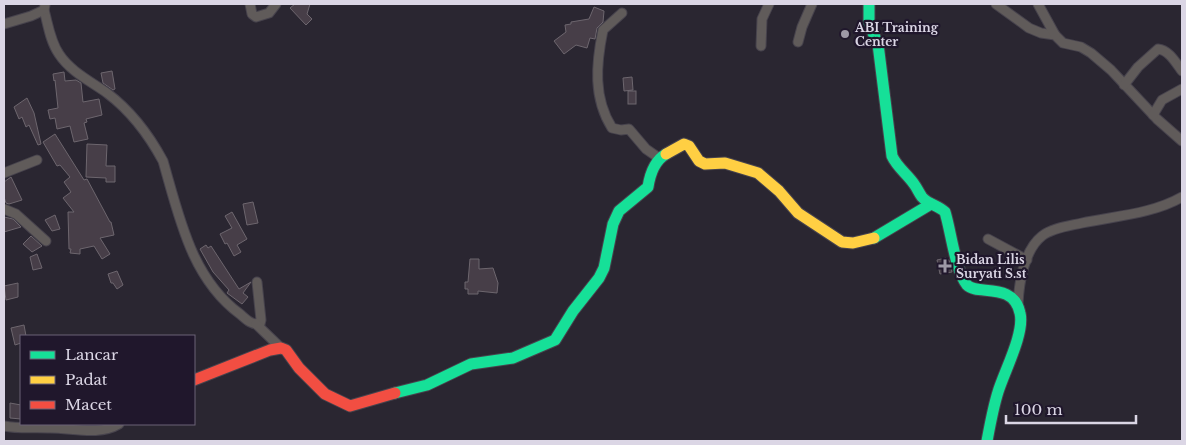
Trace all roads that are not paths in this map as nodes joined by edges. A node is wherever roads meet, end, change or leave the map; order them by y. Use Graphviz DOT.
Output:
graph roads {
  1 [pos="250,4"];
  2 [pos="276,4"];
  3 [pos="769,4"];
  4 [pos="812,4"];
  5 [pos="869,4"];
  6 [pos="996,4"];
  7 [pos="1038,4"];
  8 [pos="44,7"];
  9 [pos="622,13"];
  10 [pos="4,24"];
  11 [pos="1055,35"];
  12 [pos="798,42"];
  13 [pos="761,46"];
  14 [pos="1182,71"];
  15 [pos="1124,85"];
  16 [pos="1182,89"];
  17 [pos="1153,115"];
  18 [pos="1182,141"];
  19 [pos="659,158"];
  20 [pos="37,160"];
  21 [pos="4,174"];
  22 [pos="1182,198"];
  23 [pos="931,204"];
  24 [pos="4,209"];
  25 [pos="988,239"];
  26 [pos="46,241"];
  27 [pos="1027,260"];
  28 [pos="257,282"];
  29 [pos="1018,304"];
  30 [pos="256,324"];
  31 [pos="281,348"];
  32 [pos="195,380"];
  33 [pos="117,425"];
  34 [pos="4,426"];
  35 [pos="987,441"];
  1 -- 2 [label="street"];
  3 -- 13 [label="street"];
  4 -- 12 [label="street"];
  5 -- 23 [label="street"];
  6 -- 11 [label="street"];
  7 -- 11 [label="street"];
  8 -- 10 [label="street"];
  8 -- 30 [label="street"];
  9 -- 19 [label="street"];
  11 -- 15 [label="street"];
  14 -- 15 [label="street"];
  15 -- 17 [label="street"];
  16 -- 17 [label="street"];
  17 -- 18 [label="street"];
  19 -- 23 [label="street"];
  19 -- 31 [label="street"];
  20 -- 21 [label="street"];
  22 -- 27 [label="street"];
  23 -- 29 [label="street"];
  24 -- 26 [label="street"];
  25 -- 27 [label="street"];
  27 -- 29 [label="street"];
  28 -- 30 [label="street"];
  29 -- 35 [label="street"];
  30 -- 31 [label="street"];
  31 -- 32 [label="street"];
  33 -- 34 [label="street"];
}
